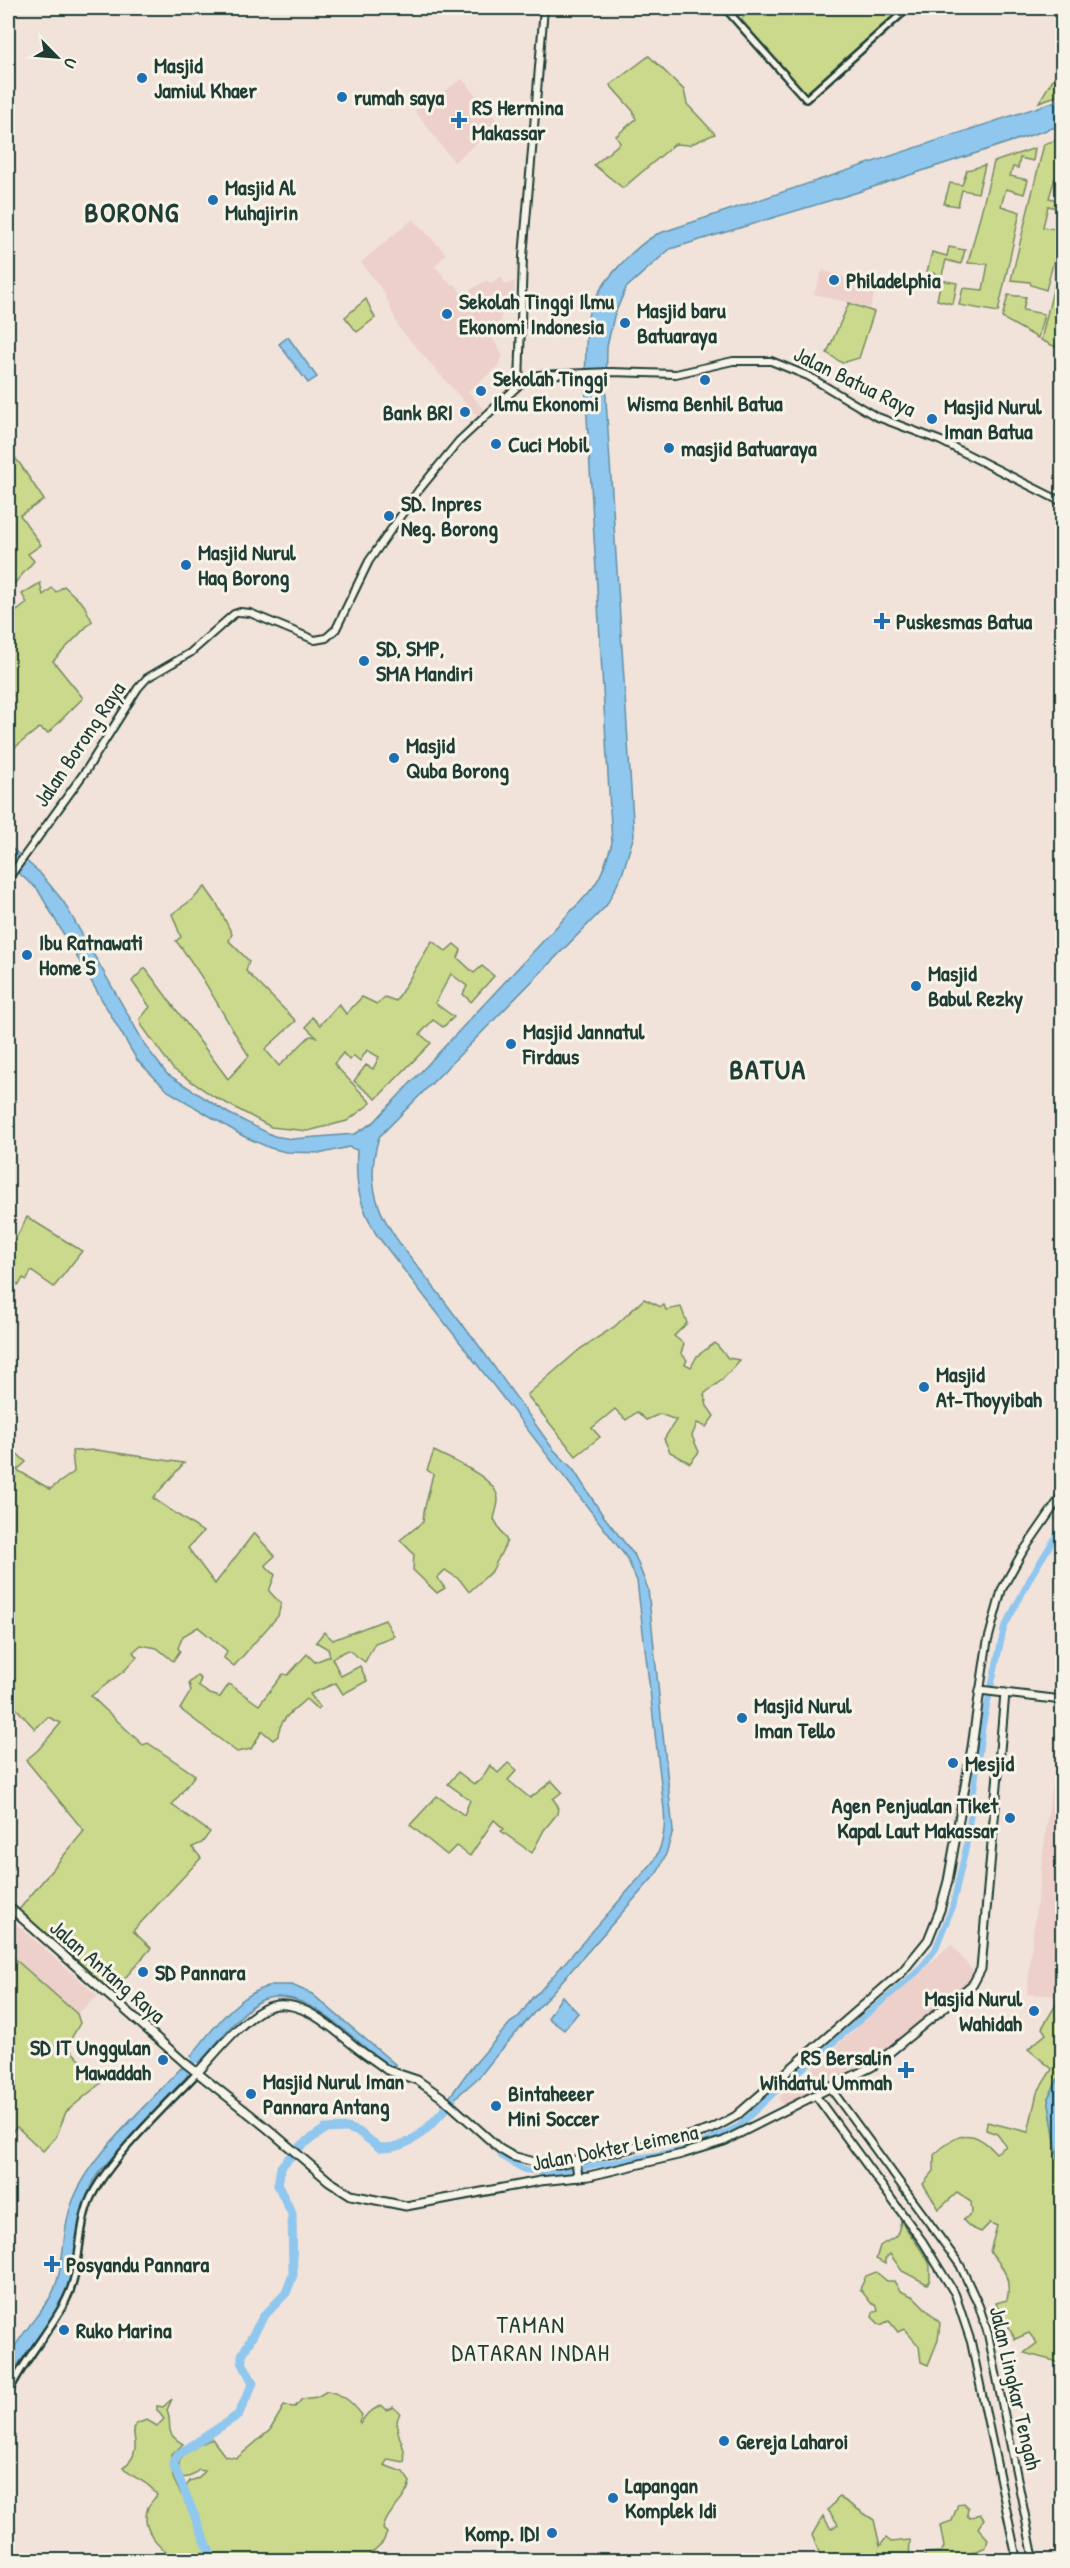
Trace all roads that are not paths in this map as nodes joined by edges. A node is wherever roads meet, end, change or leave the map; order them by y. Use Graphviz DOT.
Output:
graph roads {
  1 [pos="544,8"];
  2 [pos="725,8"];
  3 [pos="908,8"];
  4 [pos="519,385"];
  5 [pos="1062,502"];
  6 [pos="10,876"];
  7 [pos="1062,1495"];
  8 [pos="983,1690"];
  9 [pos="1005,1693"];
  10 [pos="1021,1695"];
  11 [pos="1062,1700"];
  12 [pos="1004,1702"];
  13 [pos="8,1906"];
  14 [pos="197,2073"];
  15 [pos="831,2089"];
  16 [pos="816,2096"];
  17 [pos="576,2160"];
  18 [pos="578,2177"];
  19 [pos="8,2393"];
  20 [pos="1017,2560"];
  21 [pos="1034,2560"];
  1 -- 4 [label="main road"];
  2 -- 3 [label="street"];
  4 -- 5 [label="main road, Jalan Batua Raya"];
  4 -- 6 [label="main road, Jalan Borong Raya"];
  7 -- 8 [label="main road"];
  8 -- 9 [label="main road"];
  8 -- 17 [label="main road"];
  9 -- 10 [label="main road"];
  9 -- 12 [label="main road, Jalan Dokter Leimena"];
  10 -- 11 [label="main road"];
  10 -- 12 [label="main road"];
  12 -- 15 [label="main road, Jalan Dokter Leimena"];
  13 -- 14 [label="main road, Jalan Antang Raya"];
  14 -- 17 [label="main road"];
  14 -- 18 [label="main road, Jalan Dokter Leimena"];
  14 -- 19 [label="street"];
  15 -- 16 [label="main road, Jalan Dokter Leimena"];
  15 -- 21 [label="main road, Jalan Lingkar Tengah"];
  16 -- 18 [label="main road, Jalan Dokter Leimena"];
  16 -- 20 [label="main road, Jalan Lingkar Tengah"];
  17 -- 18 [label="main road"];
}
